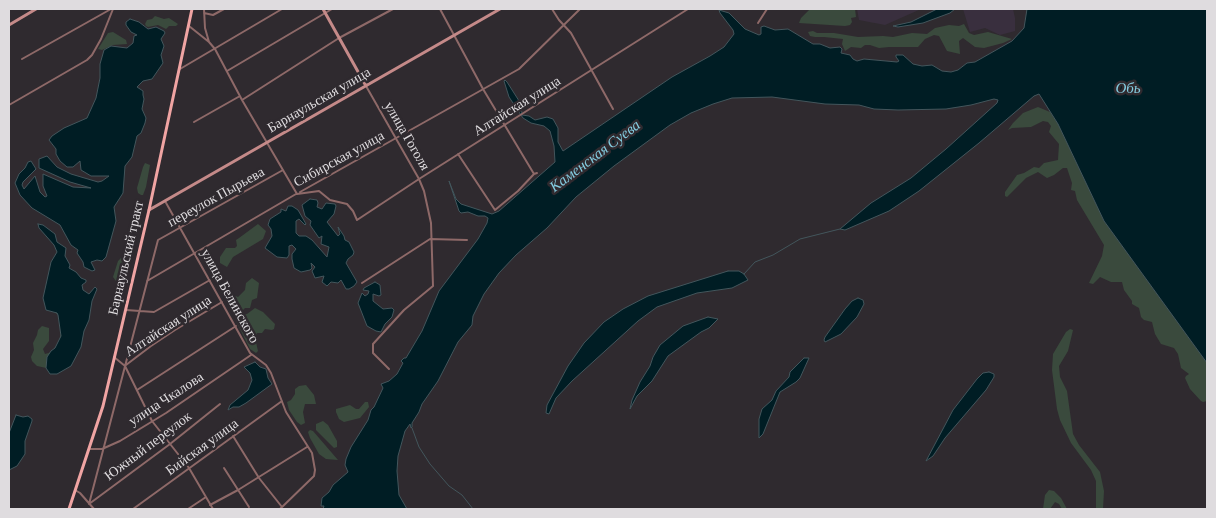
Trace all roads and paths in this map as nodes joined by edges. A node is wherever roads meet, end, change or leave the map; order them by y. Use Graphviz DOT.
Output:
graph roads {
  1 [pos="36,9"];
  2 [pos="112,9"];
  3 [pos="192,9"];
  4 [pos="204,9"];
  5 [pos="224,9"];
  6 [pos="282,9"];
  7 [pos="322,9"];
  8 [pos="332,9"];
  9 [pos="393,9"];
  10 [pos="440,9"];
  11 [pos="500,9"];
  12 [pos="552,9"];
  13 [pos="580,9"];
  14 [pos="688,9"];
  15 [pos="767,9"];
  16 [pos="204,13"];
  17 [pos="325,13"];
  18 [pos="758,22"];
  19 [pos="9,24"];
  20 [pos="564,25"];
  21 [pos="189,26"];
  22 [pos="454,35"];
  23 [pos="339,38"];
  24 [pos="209,42"];
  25 [pos="215,49"];
  26 [pos="22,59"];
  27 [pos="179,69"];
  28 [pos="592,69"];
  29 [pos="227,71"];
  30 [pos="366,86"];
  31 [pos="483,89"];
  32 [pos="240,96"];
  33 [pos="242,100"];
  34 [pos="9,105"];
  35 [pos="613,109"];
  36 [pos="194,122"];
  37 [pos="505,125"];
  38 [pos="396,138"];
  39 [pos="267,143"];
  40 [pos="458,154"];
  41 [pos="283,170"];
  42 [pos="419,179"];
  43 [pos="297,194"];
  44 [pos="165,202"];
  45 [pos="149,210"];
  46 [pos="180,228"];
  47 [pos="430,239"];
  48 [pos="467,240"];
  49 [pos="195,254"];
  50 [pos="210,280"];
  51 [pos="147,281"];
  52 [pos="362,283"];
  53 [pos="222,302"];
  54 [pos="126,310"];
  55 [pos="140,310"];
  56 [pos="236,326"];
  57 [pos="251,355"];
  58 [pos="114,357"];
  59 [pos="125,366"];
  60 [pos="389,369"];
  61 [pos="137,390"];
  62 [pos="282,400"];
  63 [pos="220,404"];
  64 [pos="152,421"];
  65 [pos="233,436"];
  66 [pos="170,444"];
  67 [pos="308,446"];
  68 [pos="89,448"];
  69 [pos="102,449"];
  70 [pos="189,468"];
  71 [pos="224,468"];
  72 [pos="259,478"];
  73 [pos="75,490"];
  74 [pos="238,490"];
  75 [pos="206,497"];
  76 [pos="89,504"];
  77 [pos="210,505"];
  78 [pos="249,507"];
  79 [pos="281,508"];
  80 [pos="69,509"];
  81 [pos="94,509"];
  82 [pos="132,509"];
  83 [pos="188,509"];
  84 [pos="213,509"];
  1 -- 19 [label="street"];
  2 -- 26 [label="street"];
  2 -- 34 [label="street"];
  3 -- 21 [label="main road, Барнаульский тракт"];
  4 -- 16 [label="street"];
  5 -- 16 [label="street"];
  6 -- 25 [label="street"];
  7 -- 17 [label="street, улица Гоголя"];
  8 -- 17 [label="street"];
  9 -- 23 [label="street"];
  10 -- 22 [label="street"];
  11 -- 22 [label="street, Барнаульская улица"];
  12 -- 20 [label="street"];
  13 -- 20 [label="street, Сибирская улица"];
  14 -- 28 [label="street, Алтайская улица"];
  15 -- 18 [label="street"];
  16 -- 24 [label="street"];
  17 -- 23 [label="street, улица Гоголя"];
  17 -- 29 [label="street"];
  20 -- 28 [label="street"];
  20 -- 31 [label="street, Сибирская улица"];
  21 -- 24 [label="street"];
  21 -- 27 [label="main road, Барнаульский тракт"];
  22 -- 30 [label="street, Барнаульская улица"];
  22 -- 31 [label="street"];
  23 -- 30 [label="street, улица Гоголя"];
  23 -- 33 [label="street"];
  24 -- 25 [label="street"];
  25 -- 27 [label="street"];
  25 -- 29 [label="street"];
  27 -- 45 [label="main road, Барнаульский тракт"];
  28 -- 35 [label="street"];
  28 -- 37 [label="street, Алтайская улица"];
  29 -- 32 [label="street"];
  30 -- 38 [label="street, улица Гоголя"];
  30 -- 39 [label="street, Барнаульская улица"];
  31 -- 37 [label="street"];
  31 -- 38 [label="street, Сибирская улица"];
  32 -- 33 [label="street"];
  32 -- 36 [label="street"];
  33 -- 39 [label="street"];
  37 -- 40 [label="street, Алтайская улица"];
  37 -- 40 [label="street"];
  38 -- 42 [label="street, улица Гоголя"];
  38 -- 43 [label="street, Сибирская улица"];
  39 -- 41 [label="street"];
  39 -- 44 [label="street, Барнаульская улица"];
  40 -- 42 [label="street, Алтайская улица"];
  41 -- 43 [label="street"];
  41 -- 46 [label="street, переулок Пырьева"];
  42 -- 43 [label="street, Алтайская улица"];
  42 -- 47 [label="street, улица Гоголя"];
  43 -- 49 [label="street, Сибирская улица"];
  44 -- 45 [label="street, Барнаульская улица"];
  44 -- 46 [label="street, улица Белинского"];
  45 -- 54 [label="main road, Барнаульский тракт"];
  46 -- 49 [label="street, улица Белинского"];
  46 -- 51 [label="street, переулок Пырьева"];
  47 -- 48 [label="street"];
  47 -- 52 [label="street"];
  47 -- 60 [label="street, улица Гоголя"];
  49 -- 50 [label="street, улица Белинского"];
  49 -- 51 [label="street, Сибирская улица"];
  50 -- 53 [label="street, улица Белинского"];
  50 -- 55 [label="street"];
  51 -- 55 [label="street"];
  53 -- 56 [label="street, улица Белинского"];
  53 -- 59 [label="street, Алтайская улица"];
  54 -- 55 [label="street"];
  54 -- 58 [label="main road, Барнаульский тракт"];
  55 -- 59 [label="street"];
  56 -- 57 [label="street, улица Белинского"];
  56 -- 61 [label="street"];
  57 -- 62 [label="street, улица Белинского"];
  57 -- 64 [label="street, улица Чкалова"];
  58 -- 59 [label="street"];
  58 -- 68 [label="main road, Барнаульский тракт"];
  59 -- 61 [label="street"];
  59 -- 69 [label="street"];
  61 -- 64 [label="street"];
  62 -- 65 [label="street, Бийская улица"];
  62 -- 67 [label="street, улица Белинского"];
  63 -- 66 [label="street, Южный переулок"];
  64 -- 66 [label="street"];
  64 -- 69 [label="street, улица Чкалова"];
  65 -- 70 [label="street, Бийская улица"];
  65 -- 72 [label="street"];
  66 -- 70 [label="street"];
  66 -- 76 [label="street, Южный переулок"];
  67 -- 72 [label="street"];
  67 -- 79 [label="street, улица Белинского"];
  68 -- 69 [label="street"];
  68 -- 73 [label="main road, Барнаульский тракт"];
  69 -- 76 [label="street"];
  70 -- 75 [label="street"];
  70 -- 82 [label="street, Бийская улица"];
  71 -- 74 [label="street"];
  72 -- 74 [label="street"];
  72 -- 79 [label="street"];
  73 -- 76 [label="street"];
  73 -- 80 [label="main road, Барнаульский тракт"];
  74 -- 77 [label="street"];
  74 -- 78 [label="street"];
  75 -- 77 [label="street"];
  75 -- 83 [label="street"];
  76 -- 81 [label="street"];
  77 -- 84 [label="street"];
}
